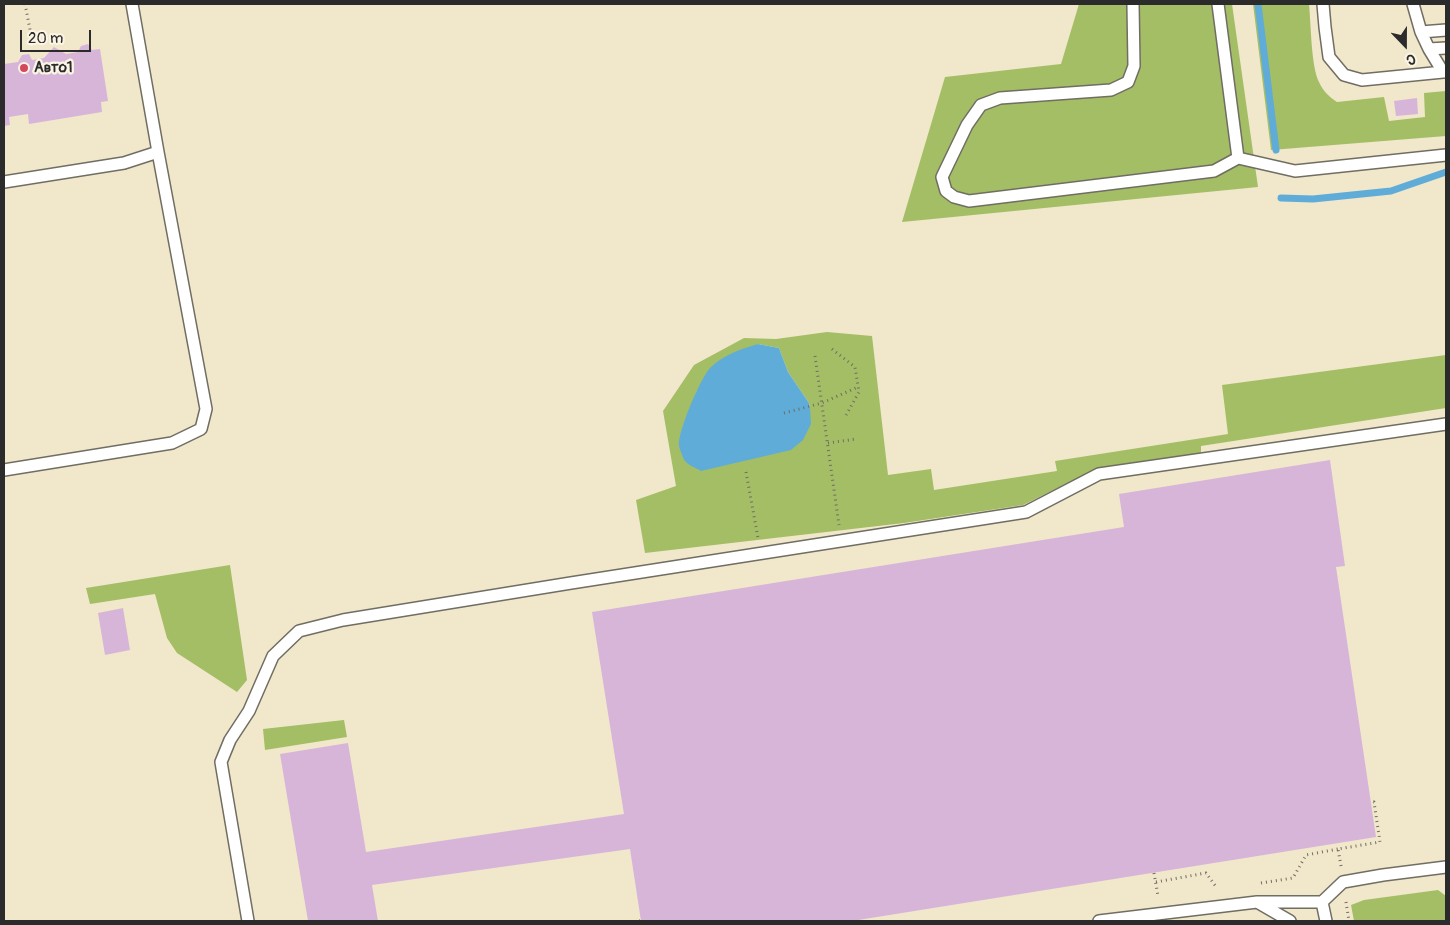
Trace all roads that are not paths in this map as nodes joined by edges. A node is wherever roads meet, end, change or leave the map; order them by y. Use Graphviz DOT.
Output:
graph roads {
  1 [pos="132,4"];
  2 [pos="1133,4"];
  3 [pos="1218,4"];
  4 [pos="1323,4"];
  5 [pos="1413,4"];
  6 [pos="1446,30"];
  7 [pos="1422,32"];
  8 [pos="1446,48"];
  9 [pos="1429,49"];
  10 [pos="1445,72"];
  11 [pos="158,152"];
  12 [pos="1446,155"];
  13 [pos="1238,158"];
  14 [pos="4,182"];
  15 [pos="1446,424"];
  16 [pos="4,470"];
  17 [pos="1446,867"];
  18 [pos="1257,902"];
  19 [pos="1322,902"];
  20 [pos="248,921"];
  21 [pos="1099,921"];
  22 [pos="1290,921"];
  23 [pos="1326,921"];
  1 -- 11 [label="lane"];
  2 -- 13 [label="lane"];
  3 -- 13 [label="lane"];
  4 -- 10 [label="lane"];
  5 -- 7 [label="lane"];
  6 -- 7 [label="lane"];
  7 -- 9 [label="lane"];
  8 -- 9 [label="lane"];
  9 -- 10 [label="lane"];
  11 -- 14 [label="lane"];
  11 -- 16 [label="lane"];
  12 -- 13 [label="lane"];
  15 -- 20 [label="lane"];
  17 -- 19 [label="lane"];
  18 -- 19 [label="lane"];
  18 -- 21 [label="lane"];
  18 -- 22 [label="lane"];
  19 -- 23 [label="lane"];
}
